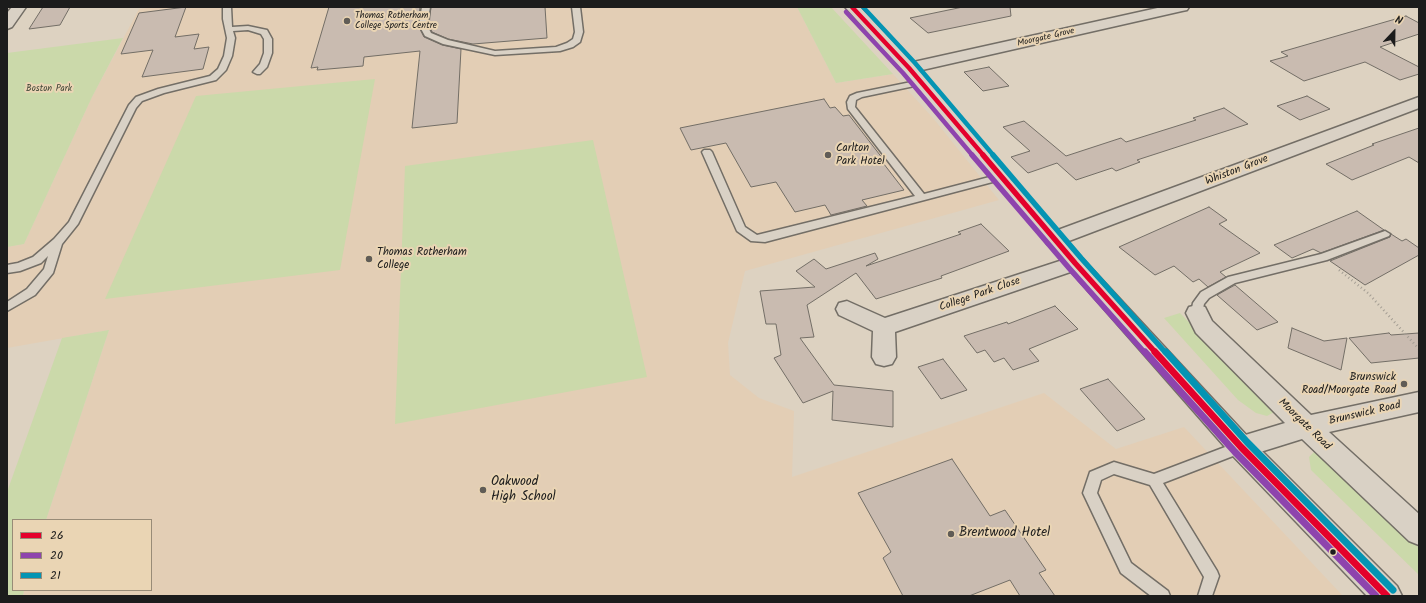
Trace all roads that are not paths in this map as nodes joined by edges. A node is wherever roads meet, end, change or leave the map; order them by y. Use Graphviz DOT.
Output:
graph roads {
  1 [pos="19,7"];
  2 [pos="227,7"];
  3 [pos="426,7"];
  4 [pos="576,7"];
  5 [pos="852,7"];
  6 [pos="1182,7"];
  7 [pos="7,24"];
  8 [pos="229,29"];
  9 [pos="909,68"];
  10 [pos="258,72"];
  11 [pos="921,82"];
  12 [pos="1419,102"];
  13 [pos="707,152"];
  14 [pos="1002,177"];
  15 [pos="922,198"];
  16 [pos="1385,234"];
  17 [pos="1054,239"];
  18 [pos="58,242"];
  19 [pos="1075,262"];
  20 [pos="7,269"];
  21 [pos="7,307"];
  22 [pos="847,309"];
  23 [pos="1197,313"];
  24 [pos="884,327"];
  25 [pos="884,357"];
  26 [pos="1419,402"];
  27 [pos="1306,427"];
  28 [pos="1241,447"];
  29 [pos="1154,480"];
  30 [pos="1419,532"];
  31 [pos="1163,596"];
  32 [pos="1205,596"];
  33 [pos="1386,596"];
  1 -- 7 [label="street"];
  2 -- 8 [label="lane"];
  3 -- 4 [label="lane"];
  5 -- 9 [label="street"];
  6 -- 9 [label="street, Moorgate Grove"];
  8 -- 10 [label="lane"];
  8 -- 18 [label="lane"];
  9 -- 11 [label="street"];
  11 -- 14 [label="street"];
  11 -- 15 [label="lane"];
  12 -- 17 [label="street, Whiston Grove"];
  13 -- 15 [label="lane"];
  14 -- 15 [label="lane"];
  14 -- 17 [label="street"];
  16 -- 23 [label="lane"];
  17 -- 19 [label="street"];
  18 -- 20 [label="lane"];
  18 -- 21 [label="lane"];
  19 -- 24 [label="street, College Park Close"];
  19 -- 28 [label="street"];
  22 -- 24 [label="street"];
  23 -- 27 [label="street, Moorgate Road"];
  24 -- 25 [label="street"];
  26 -- 27 [label="street, Brunswick Road"];
  27 -- 28 [label="street, Brunswick Road"];
  27 -- 30 [label="street, Moorgate Road"];
  28 -- 29 [label="lane"];
  28 -- 33 [label="street"];
  29 -- 31 [label="lane"];
  29 -- 32 [label="lane"];
}
